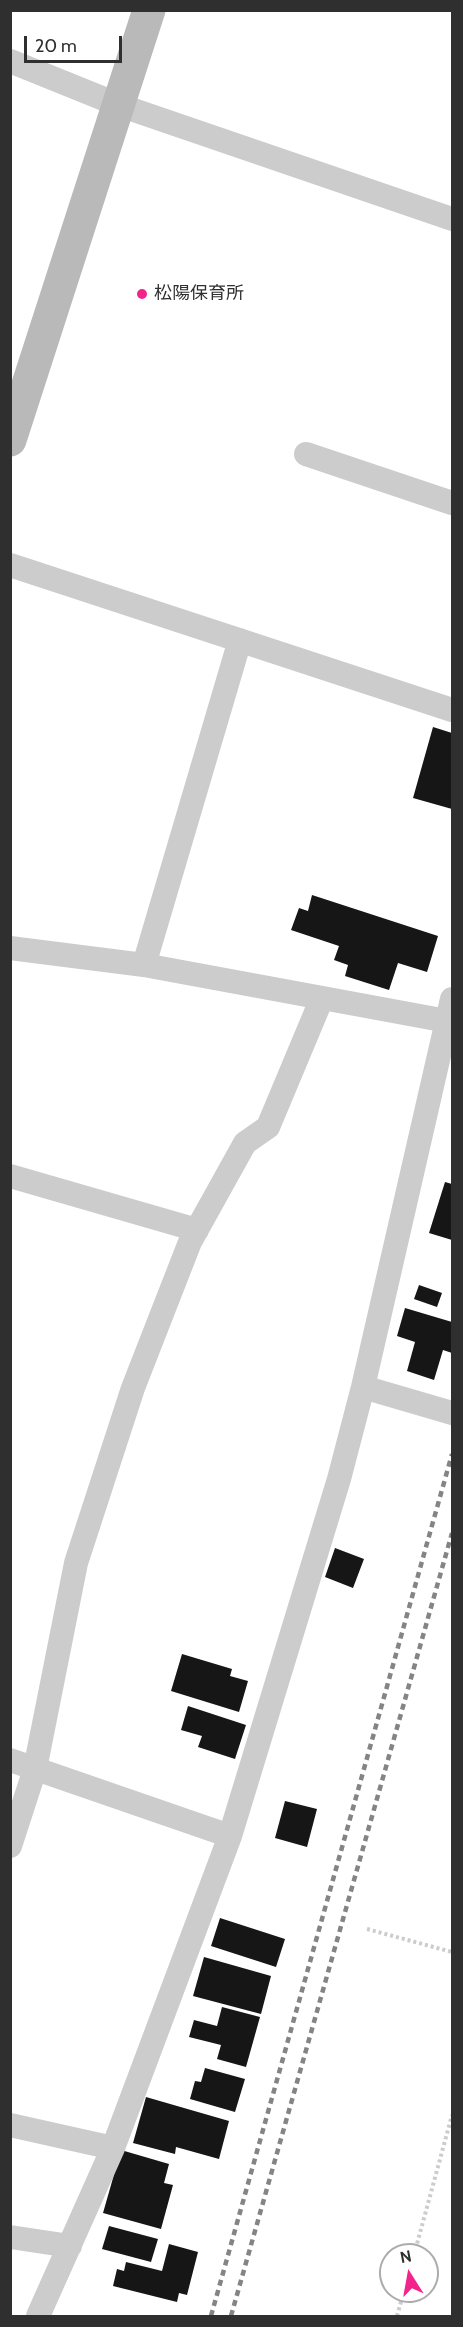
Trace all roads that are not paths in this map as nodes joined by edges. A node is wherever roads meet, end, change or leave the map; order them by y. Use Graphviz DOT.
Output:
graph roads {
  1 [pos="149,10"];
  2 [pos="10,61"];
  3 [pos="119,105"];
  4 [pos="453,219"];
  5 [pos="10,440"];
  6 [pos="306,454"];
  7 [pos="453,503"];
  8 [pos="10,566"];
  9 [pos="240,640"];
  10 [pos="453,710"];
  11 [pos="10,948"];
  12 [pos="144,965"];
  13 [pos="322,998"];
  14 [pos="450,1010"];
  15 [pos="10,1176"];
  16 [pos="197,1230"];
  17 [pos="363,1388"];
  18 [pos="453,1413"];
  19 [pos="10,1760"];
  20 [pos="35,1769"];
  21 [pos="230,1836"];
  22 [pos="10,1846"];
  23 [pos="10,2125"];
  24 [pos="113,2148"];
  25 [pos="10,2237"];
  26 [pos="70,2246"];
  27 [pos="38,2316"];
  1 -- 3 [label="street"];
  2 -- 3 [label="street"];
  3 -- 4 [label="street"];
  3 -- 5 [label="street"];
  6 -- 7 [label="street"];
  8 -- 9 [label="street"];
  9 -- 10 [label="street"];
  9 -- 12 [label="street"];
  11 -- 12 [label="street"];
  12 -- 13 [label="street"];
  13 -- 14 [label="street"];
  13 -- 16 [label="street"];
  14 -- 17 [label="street"];
  15 -- 16 [label="street"];
  16 -- 20 [label="street"];
  17 -- 18 [label="street"];
  17 -- 21 [label="street"];
  19 -- 20 [label="street"];
  20 -- 21 [label="street"];
  20 -- 22 [label="street"];
  21 -- 24 [label="street"];
  23 -- 24 [label="street"];
  24 -- 26 [label="street"];
  25 -- 26 [label="street"];
  26 -- 27 [label="street"];
}
